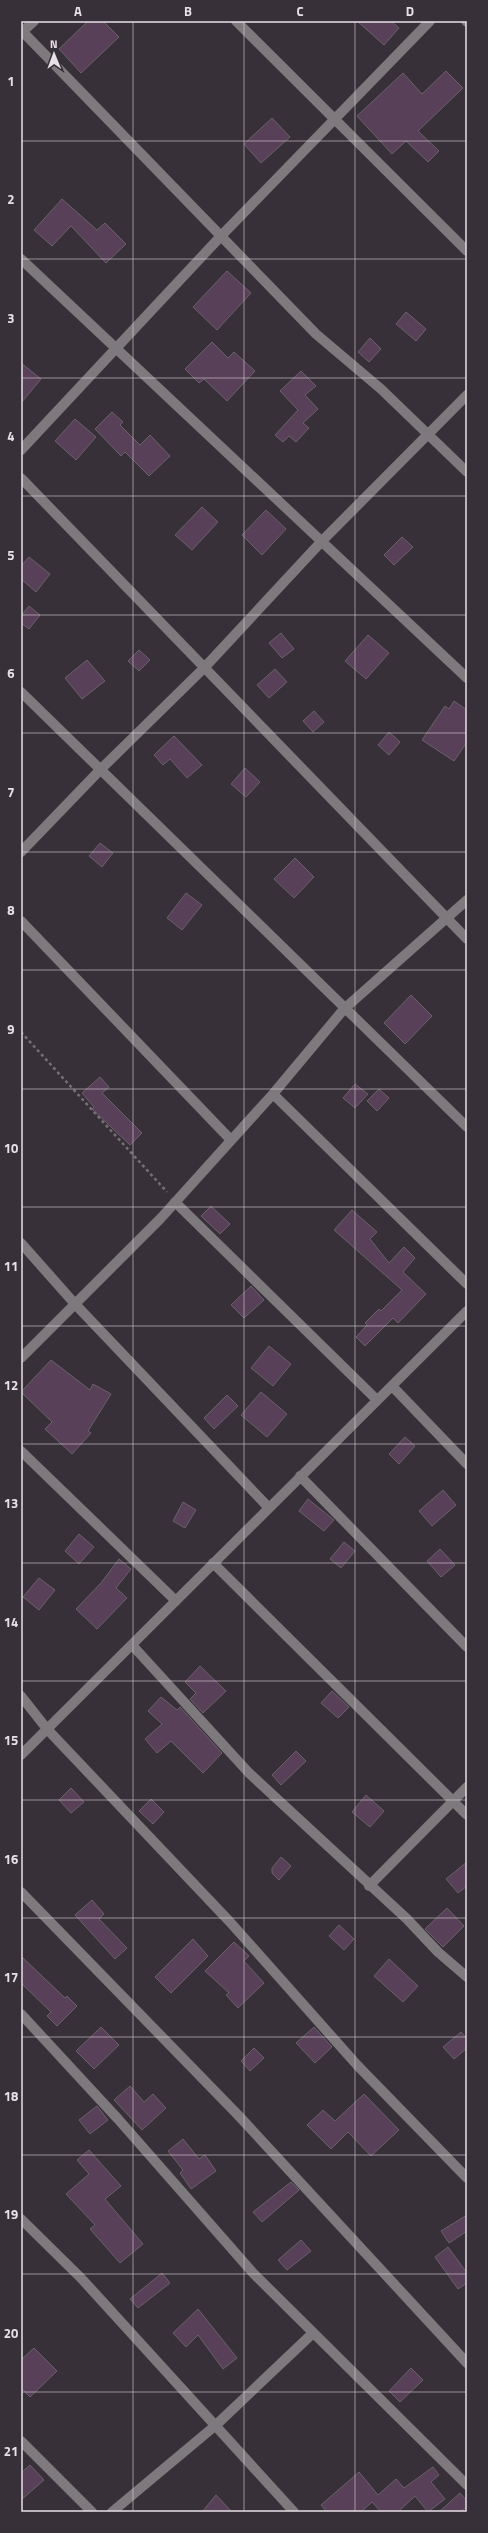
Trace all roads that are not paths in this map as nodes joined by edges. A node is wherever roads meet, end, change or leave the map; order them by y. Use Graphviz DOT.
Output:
graph roads {
  1 [pos="34,21"];
  2 [pos="236,21"];
  3 [pos="430,21"];
  4 [pos="22,32"];
  5 [pos="335,118"];
  6 [pos="222,236"];
  7 [pos="467,251"];
  8 [pos="21,259"];
  9 [pos="117,348"];
  10 [pos="467,395"];
  11 [pos="429,435"];
  12 [pos="21,450"];
  13 [pos="467,472"];
  14 [pos="21,478"];
  15 [pos="322,541"];
  16 [pos="204,668"];
  17 [pos="467,678"];
  18 [pos="21,692"];
  19 [pos="101,769"];
  20 [pos="21,852"];
  21 [pos="467,900"];
  22 [pos="447,920"];
  23 [pos="21,921"];
  24 [pos="467,939"];
  25 [pos="344,1009"];
  26 [pos="273,1094"];
  27 [pos="467,1127"];
  28 [pos="230,1139"];
  29 [pos="175,1202"];
  30 [pos="21,1243"];
  31 [pos="467,1284"];
  32 [pos="75,1304"];
  33 [pos="467,1311"];
  34 [pos="21,1358"];
  35 [pos="392,1386"];
  36 [pos="377,1400"];
  37 [pos="21,1451"];
  38 [pos="467,1464"];
  39 [pos="300,1476"];
  40 [pos="269,1508"];
  41 [pos="213,1563"];
  42 [pos="176,1601"];
  43 [pos="132,1645"];
  44 [pos="467,1647"];
  45 [pos="21,1696"];
  46 [pos="48,1728"];
  47 [pos="21,1755"];
  48 [pos="467,1787"];
  49 [pos="453,1800"];
  50 [pos="467,1815"];
  51 [pos="369,1886"];
  52 [pos="21,1892"];
  53 [pos="467,1977"];
  54 [pos="21,2014"];
  55 [pos="467,2178"];
  56 [pos="22,2222"];
  57 [pos="312,2334"];
  58 [pos="467,2363"];
  59 [pos="216,2425"];
  60 [pos="21,2441"];
  61 [pos="467,2485"];
  62 [pos="92,2512"];
  63 [pos="112,2512"];
  64 [pos="294,2512"];
  1 -- 4 [label="street"];
  2 -- 5 [label="street"];
  3 -- 5 [label="street"];
  4 -- 6 [label="street"];
  5 -- 6 [label="street"];
  5 -- 7 [label="street"];
  6 -- 9 [label="street"];
  6 -- 11 [label="street"];
  8 -- 9 [label="street"];
  9 -- 12 [label="street"];
  9 -- 15 [label="street"];
  10 -- 11 [label="street"];
  11 -- 13 [label="street"];
  11 -- 15 [label="street"];
  14 -- 16 [label="street"];
  15 -- 16 [label="street"];
  15 -- 17 [label="street"];
  16 -- 19 [label="street"];
  16 -- 22 [label="street"];
  18 -- 19 [label="street"];
  19 -- 20 [label="street"];
  19 -- 25 [label="street"];
  21 -- 22 [label="street"];
  22 -- 24 [label="street"];
  22 -- 25 [label="street"];
  23 -- 28 [label="street"];
  25 -- 26 [label="street"];
  25 -- 27 [label="street"];
  26 -- 28 [label="street"];
  26 -- 31 [label="street"];
  28 -- 29 [label="street"];
  29 -- 32 [label="street"];
  29 -- 36 [label="street"];
  30 -- 32 [label="street"];
  32 -- 34 [label="street"];
  32 -- 40 [label="street"];
  33 -- 35 [label="street"];
  35 -- 36 [label="street"];
  35 -- 38 [label="street"];
  36 -- 39 [label="street"];
  37 -- 42 [label="street"];
  39 -- 40 [label="street"];
  39 -- 44 [label="street"];
  40 -- 41 [label="street"];
  41 -- 42 [label="street"];
  41 -- 49 [label="street"];
  42 -- 43 [label="street"];
  43 -- 46 [label="street"];
  43 -- 51 [label="street"];
  45 -- 46 [label="street"];
  46 -- 47 [label="street"];
  46 -- 55 [label="street"];
  48 -- 49 [label="street"];
  49 -- 50 [label="street"];
  49 -- 51 [label="street"];
  51 -- 53 [label="street"];
  52 -- 58 [label="street"];
  54 -- 57 [label="street"];
  56 -- 59 [label="street"];
  57 -- 59 [label="street"];
  57 -- 61 [label="street"];
  59 -- 63 [label="street"];
  59 -- 64 [label="street"];
  60 -- 62 [label="street"];
}
